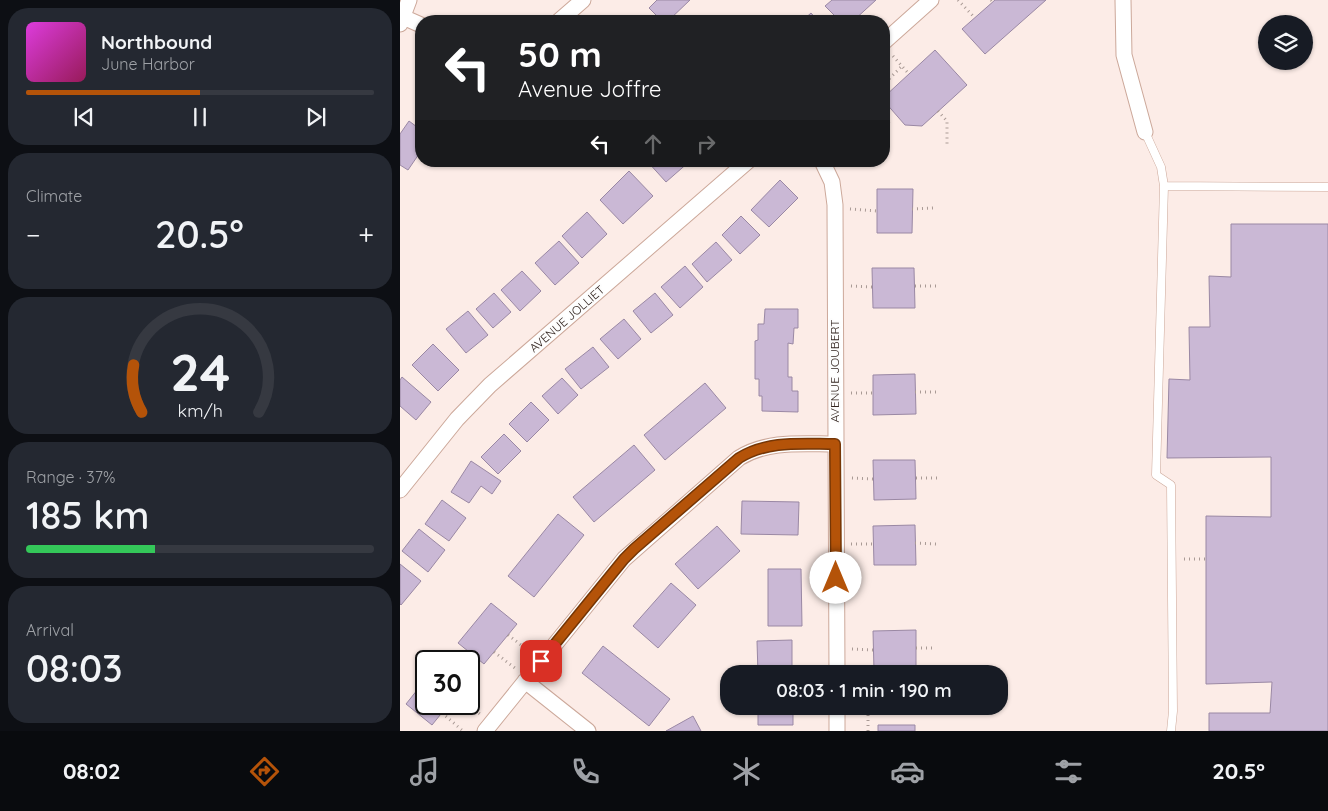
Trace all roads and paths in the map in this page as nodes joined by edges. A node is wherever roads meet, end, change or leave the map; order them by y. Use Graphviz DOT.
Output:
graph roads {
  1 [pos="409,0"];
  2 [pos="583,0"];
  3 [pos="931,0"];
  4 [pos="958,0"];
  5 [pos="1123,0"];
  6 [pos="566,15"];
  7 [pos="975,18"];
  8 [pos="401,20"];
  9 [pos="415,24"];
  10 [pos="890,44"];
  11 [pos="890,51"];
  12 [pos="902,66"];
  13 [pos="909,74"];
  14 [pos="890,78"];
  15 [pos="938,111"];
  16 [pos="1145,132"];
  17 [pos="946,144"];
  18 [pos="741,167"];
  19 [pos="825,167"];
  20 [pos="1164,186"];
  21 [pos="1328,187"];
  22 [pos="835,208"];
  23 [pos="932,208"];
  24 [pos="912,209"];
  25 [pos="877,211"];
  26 [pos="915,286"];
  27 [pos="938,286"];
  28 [pos="915,392"];
  29 [pos="937,392"];
  30 [pos="835,444"];
  31 [pos="916,478"];
  32 [pos="937,478"];
  33 [pos="400,490"];
  34 [pos="915,543"];
  35 [pos="937,544"];
  36 [pos="1192,559"];
  37 [pos="1206,559"];
  38 [pos="508,635"];
  39 [pos="916,648"];
  40 [pos="936,648"];
  41 [pos="494,652"];
  42 [pos="541,661"];
  43 [pos="836,665"];
  44 [pos="526,680"];
  45 [pos="444,715"];
  46 [pos="837,715"];
  47 [pos="868,715"];
  48 [pos="463,731"];
  49 [pos="485,731"];
  50 [pos="588,731"];
  51 [pos="837,731"];
  52 [pos="868,731"];
  53 [pos="1171,731"];
  1 -- 8 [label="street"];
  2 -- 6 [label="street"];
  3 -- 10 [label="street"];
  4 -- 7 [label="path"];
  5 -- 16 [label="street"];
  8 -- 9 [label="street"];
  11 -- 12 [label="path"];
  12 -- 13 [label="path"];
  12 -- 14 [label="path"];
  15 -- 17 [label="path"];
  16 -- 20 [label="lane"];
  18 -- 33 [label="street, AVENUE JOLLIET"];
  19 -- 22 [label="street, AVENUE JOUBERT"];
  20 -- 21 [label="lane"];
  20 -- 53 [label="lane"];
  22 -- 25 [label="path"];
  22 -- 30 [label="street, AVENUE JOUBERT"];
  23 -- 24 [label="path"];
  26 -- 27 [label="path"];
  28 -- 29 [label="path"];
  30 -- 42 [label="street"];
  30 -- 43 [label="street, AVENUE JOUBERT"];
  31 -- 32 [label="path"];
  34 -- 35 [label="path"];
  36 -- 37 [label="path"];
  38 -- 42 [label="path"];
  39 -- 40 [label="path"];
  41 -- 44 [label="path"];
  42 -- 44 [label="street"];
  44 -- 49 [label="street"];
  44 -- 50 [label="street"];
  45 -- 48 [label="path"];
  46 -- 51 [label="street"];
  47 -- 52 [label="path"];
}
